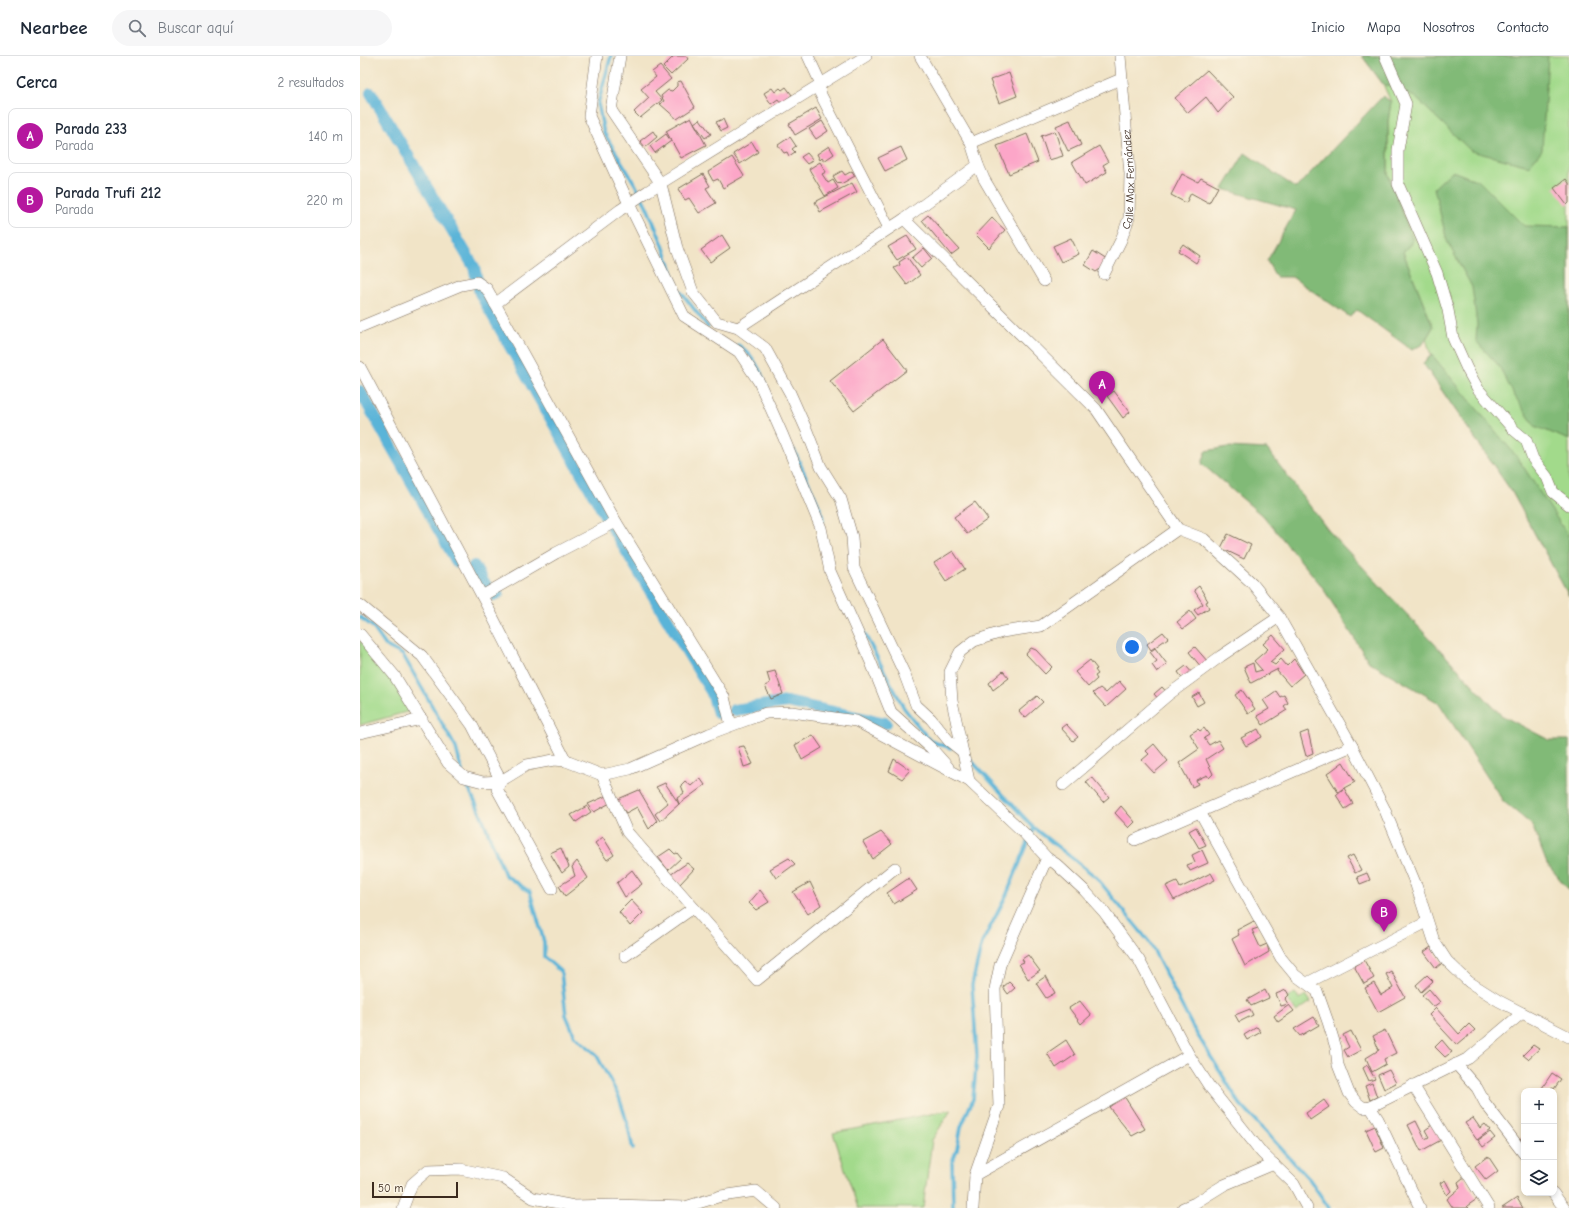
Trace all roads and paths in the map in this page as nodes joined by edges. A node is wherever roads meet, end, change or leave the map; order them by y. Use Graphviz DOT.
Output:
graph roads {
  1 [pos="597,56"];
  2 [pos="620,56"];
  3 [pos="808,56"];
  4 [pos="866,56"];
  5 [pos="920,56"];
  6 [pos="1120,56"];
  7 [pos="1385,56"];
  8 [pos="1121,79"];
  9 [pos="821,84"];
  10 [pos="971,143"];
  11 [pos="978,165"];
  12 [pos="661,184"];
  13 [pos="632,202"];
  14 [pos="904,219"];
  15 [pos="889,228"];
  16 [pos="1104,274"];
  17 [pos="1044,281"];
  18 [pos="495,304"];
  19 [pos="360,327"];
  20 [pos="738,328"];
  21 [pos="360,367"];
  22 [pos="1569,505"];
  23 [pos="616,522"];
  24 [pos="1178,529"];
  25 [pos="482,596"];
  26 [pos="360,605"];
  27 [pos="1279,617"];
  28 [pos="360,634"];
  29 [pos="422,719"];
  30 [pos="731,725"];
  31 [pos="360,733"];
  32 [pos="1352,746"];
  33 [pos="963,752"];
  34 [pos="566,761"];
  35 [pos="954,773"];
  36 [pos="602,775"];
  37 [pos="501,781"];
  38 [pos="969,781"];
  39 [pos="1063,785"];
  40 [pos="1200,812"];
  41 [pos="1135,840"];
  42 [pos="1047,858"];
  43 [pos="895,868"];
  44 [pos="552,889"];
  45 [pos="693,908"];
  46 [pos="1427,922"];
  47 [pos="625,956"];
  48 [pos="1307,983"];
  49 [pos="1522,1013"];
  50 [pos="1569,1037"];
  51 [pos="1188,1055"];
  52 [pos="1456,1064"];
  53 [pos="1413,1085"];
  54 [pos="1370,1107"];
  55 [pos="1521,1150"];
  56 [pos="1274,1164"];
  57 [pos="975,1175"];
  58 [pos="1555,1196"];
  59 [pos="403,1208"];
  60 [pos="776,1208"];
  61 [pos="973,1208"];
  62 [pos="1183,1208"];
  63 [pos="1307,1208"];
  64 [pos="1420,1208"];
  65 [pos="1489,1208"];
  66 [pos="1564,1208"];
  1 -- 13 [label="street"];
  2 -- 12 [label="street"];
  3 -- 9 [label="street"];
  4 -- 9 [label="street"];
  5 -- 10 [label="street"];
  6 -- 8 [label="street, Calle Max Fernández"];
  7 -- 22 [label="street"];
  8 -- 10 [label="street"];
  8 -- 16 [label="street, Calle Max Fernández"];
  9 -- 12 [label="street"];
  9 -- 15 [label="street"];
  10 -- 11 [label="street"];
  11 -- 14 [label="street"];
  11 -- 17 [label="street"];
  12 -- 13 [label="street"];
  12 -- 20 [label="street"];
  13 -- 18 [label="street"];
  13 -- 35 [label="street"];
  14 -- 15 [label="street"];
  14 -- 24 [label="street"];
  15 -- 20 [label="street"];
  18 -- 19 [label="street"];
  18 -- 23 [label="street"];
  20 -- 33 [label="street"];
  21 -- 25 [label="street"];
  23 -- 25 [label="street"];
  23 -- 30 [label="street"];
  24 -- 27 [label="street"];
  24 -- 33 [label="street"];
  25 -- 34 [label="street"];
  26 -- 37 [label="street"];
  27 -- 32 [label="street"];
  27 -- 39 [label="street"];
  28 -- 29 [label="street"];
  29 -- 31 [label="street"];
  29 -- 37 [label="street"];
  30 -- 35 [label="street"];
  30 -- 36 [label="street"];
  32 -- 40 [label="street"];
  32 -- 46 [label="street"];
  33 -- 38 [label="street"];
  34 -- 36 [label="street"];
  34 -- 37 [label="street"];
  35 -- 38 [label="street"];
  36 -- 45 [label="street"];
  37 -- 44 [label="street"];
  38 -- 42 [label="street"];
  40 -- 41 [label="street"];
  40 -- 48 [label="street"];
  42 -- 51 [label="street"];
  42 -- 57 [label="street"];
  43 -- 45 [label="street"];
  45 -- 47 [label="street"];
  46 -- 48 [label="street"];
  46 -- 49 [label="street"];
  48 -- 54 [label="street"];
  49 -- 50 [label="street"];
  49 -- 52 [label="street"];
  51 -- 56 [label="street"];
  51 -- 57 [label="street"];
  52 -- 53 [label="street"];
  52 -- 55 [label="street"];
  53 -- 54 [label="street"];
  53 -- 65 [label="street"];
  54 -- 64 [label="street"];
  56 -- 62 [label="street"];
  56 -- 63 [label="street"];
  57 -- 61 [label="street"];
  58 -- 66 [label="street"];
  59 -- 60 [label="street"];
}
